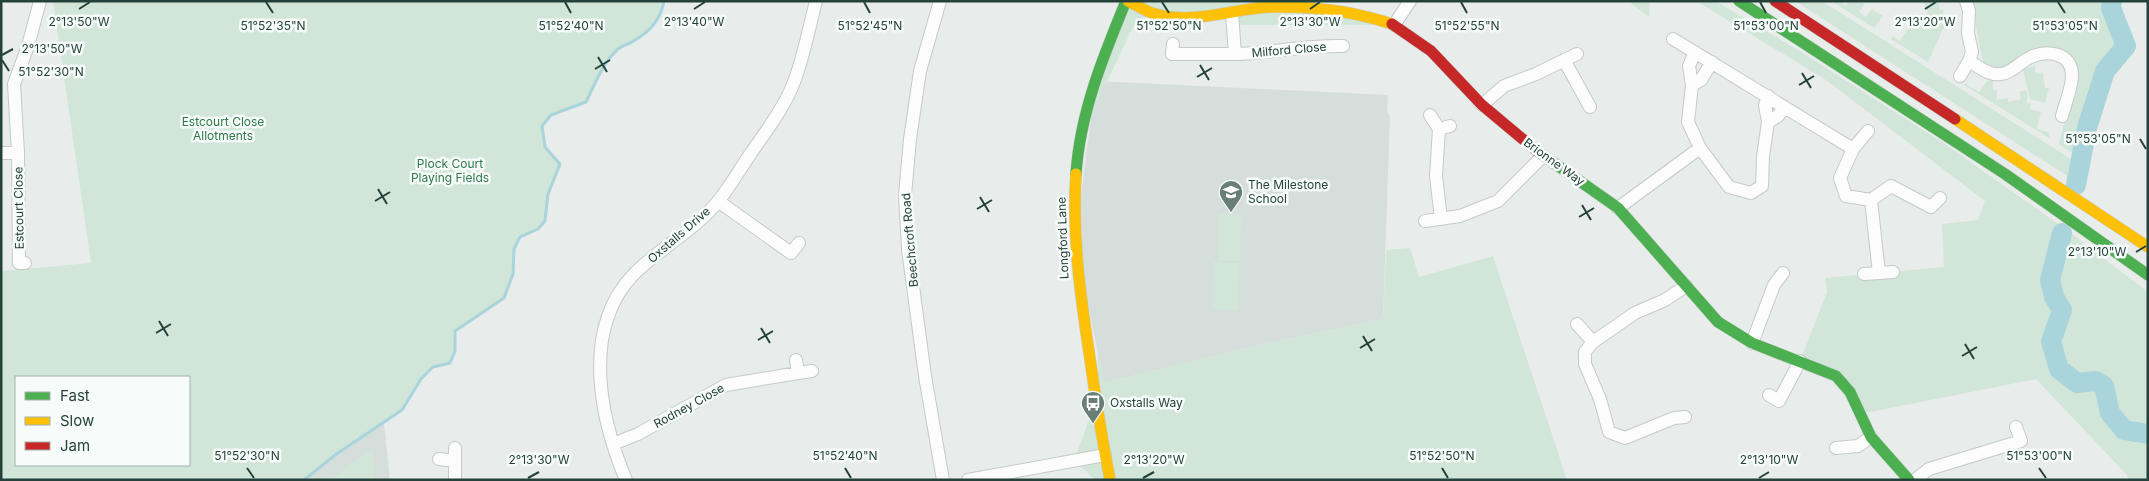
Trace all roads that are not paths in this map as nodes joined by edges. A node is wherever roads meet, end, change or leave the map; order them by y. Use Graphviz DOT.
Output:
graph roads {
  1 [pos="40,1"];
  2 [pos="816,1"];
  3 [pos="940,1"];
  4 [pos="1127,1"];
  5 [pos="1410,1"];
  6 [pos="1739,1"];
  7 [pos="1775,1"];
  8 [pos="1966,1"];
  9 [pos="1322,5"];
  10 [pos="1232,13"];
  11 [pos="1394,25"];
  12 [pos="1673,39"];
  13 [pos="1343,46"];
  14 [pos="1695,52"];
  15 [pos="1235,54"];
  16 [pos="1577,54"];
  17 [pos="1172,55"];
  18 [pos="1564,60"];
  19 [pos="1970,61"];
  20 [pos="1712,62"];
  21 [pos="1960,76"];
  22 [pos="1692,85"];
  23 [pos="1768,96"];
  24 [pos="1482,105"];
  25 [pos="1784,106"];
  26 [pos="1590,107"];
  27 [pos="1430,115"];
  28 [pos="2062,116"];
  29 [pos="1768,122"];
  30 [pos="1868,131"];
  31 [pos="1700,148"];
  32 [pos="1853,149"];
  33 [pos="1,153"];
  34 [pos="18,153"];
  35 [pos="1543,156"];
  36 [pos="1940,198"];
  37 [pos="1871,200"];
  38 [pos="718,201"];
  39 [pos="1618,208"];
  40 [pos="1441,219"];
  41 [pos="1426,221"];
  42 [pos="799,243"];
  43 [pos="2148,248"];
  44 [pos="20,263"];
  45 [pos="1893,272"];
  46 [pos="1879,273"];
  47 [pos="1783,274"];
  48 [pos="1864,274"];
  49 [pos="2148,275"];
  50 [pos="1686,286"];
  51 [pos="1577,324"];
  52 [pos="1593,342"];
  53 [pos="1752,343"];
  54 [pos="796,360"];
  55 [pos="1800,361"];
  56 [pos="812,371"];
  57 [pos="798,373"];
  58 [pos="1769,395"];
  59 [pos="1677,414"];
  60 [pos="2016,427"];
  61 [pos="1871,437"];
  62 [pos="613,444"];
  63 [pos="1836,448"];
  64 [pos="1105,455"];
  65 [pos="439,459"];
  66 [pos="1907,479"];
  67 [pos="454,480"];
  68 [pos="626,480"];
  69 [pos="943,480"];
  70 [pos="968,480"];
  71 [pos="1110,480"];
  1 -- 34 [label="street, Estcourt Close"];
  2 -- 38 [label="street, Oxstalls Drive"];
  3 -- 69 [label="street, Beechcroft Road"];
  4 -- 10 [label="main road, Brionne Way"];
  4 -- 64 [label="main road, Longford Lane"];
  5 -- 11 [label="street"];
  6 -- 49 [label="main road"];
  7 -- 43 [label="main road"];
  8 -- 19 [label="street"];
  9 -- 10 [label="main road, Brionne Way"];
  9 -- 11 [label="main road, Brionne Way"];
  10 -- 15 [label="street, Milford Close"];
  11 -- 24 [label="main road, Brionne Way"];
  12 -- 14 [label="street"];
  13 -- 15 [label="street, Milford Close"];
  14 -- 20 [label="street"];
  14 -- 22 [label="street"];
  15 -- 17 [label="street, Milford Close"];
  16 -- 18 [label="street"];
  18 -- 24 [label="street"];
  18 -- 26 [label="street"];
  19 -- 21 [label="street"];
  19 -- 28 [label="street"];
  20 -- 22 [label="street"];
  20 -- 23 [label="street"];
  22 -- 31 [label="street"];
  23 -- 25 [label="street"];
  23 -- 29 [label="street"];
  24 -- 35 [label="main road, Brionne Way"];
  25 -- 29 [label="street"];
  25 -- 32 [label="street"];
  27 -- 40 [label="street"];
  29 -- 31 [label="street"];
  30 -- 32 [label="street"];
  31 -- 39 [label="street"];
  32 -- 37 [label="street"];
  33 -- 34 [label="street, Estcourt Close"];
  34 -- 44 [label="street, Estcourt Close"];
  35 -- 39 [label="main road, Brionne Way"];
  35 -- 40 [label="street"];
  36 -- 37 [label="street"];
  37 -- 46 [label="street"];
  38 -- 42 [label="street"];
  38 -- 62 [label="street, Oxstalls Drive"];
  39 -- 50 [label="main road, Brionne Way"];
  40 -- 41 [label="street"];
  45 -- 46 [label="street"];
  46 -- 48 [label="street"];
  47 -- 53 [label="street"];
  50 -- 52 [label="street"];
  50 -- 53 [label="main road, Brionne Way"];
  51 -- 52 [label="street"];
  52 -- 59 [label="street"];
  53 -- 55 [label="main road, Brionne Way"];
  54 -- 57 [label="street"];
  55 -- 58 [label="street"];
  55 -- 61 [label="main road, Brionne Way"];
  56 -- 57 [label="street, Rodney Close"];
  57 -- 62 [label="street, Rodney Close"];
  60 -- 66 [label="street"];
  61 -- 63 [label="street"];
  61 -- 66 [label="main road, Brionne Way"];
  62 -- 68 [label="street, Oxstalls Drive"];
  64 -- 70 [label="street"];
  64 -- 71 [label="main road, Longford Lane"];
  65 -- 67 [label="street"];
}
